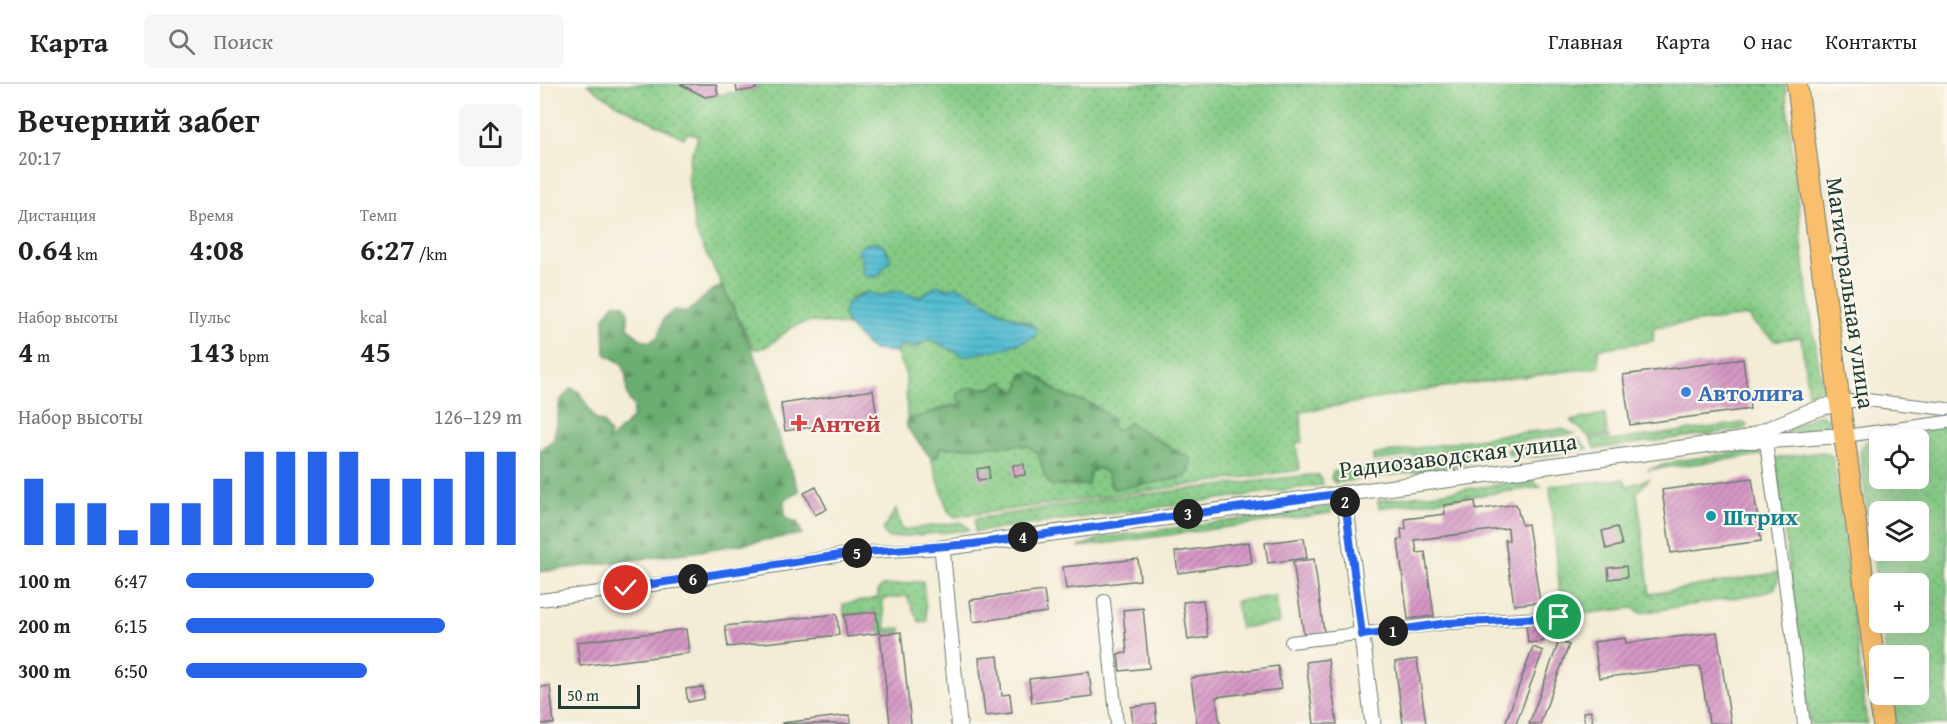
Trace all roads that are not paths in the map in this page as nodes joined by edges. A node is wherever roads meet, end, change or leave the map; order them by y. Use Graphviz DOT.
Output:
graph roads {
  1 [pos="1797,84"];
  2 [pos="1840,402"];
  3 [pos="1947,410"];
  4 [pos="1947,422"];
  5 [pos="1845,436"];
  6 [pos="1741,440"];
  7 [pos="1766,442"];
  8 [pos="1344,493"];
  9 [pos="942,548"];
  10 [pos="540,600"];
  11 [pos="1104,601"];
  12 [pos="1559,617"];
  13 [pos="1362,635"];
  14 [pos="1290,642"];
  15 [pos="959,724"];
  16 [pos="1117,724"];
  17 [pos="1373,724"];
  18 [pos="1804,724"];
  19 [pos="1883,724"];
  1 -- 2 [label="highway, Магистральная улица"];
  2 -- 3 [label="street"];
  2 -- 5 [label="highway, Магистральная улица"];
  2 -- 6 [label="street, Радиозаводская улица"];
  4 -- 5 [label="street"];
  5 -- 7 [label="street, Радиозаводская улица"];
  5 -- 19 [label="highway, Магистральная улица"];
  6 -- 7 [label="street, Радиозаводская улица"];
  6 -- 8 [label="street, Радиозаводская улица"];
  7 -- 18 [label="street"];
  8 -- 9 [label="street, Радиозаводская улица"];
  8 -- 13 [label="street"];
  9 -- 10 [label="street, Радиозаводская улица"];
  9 -- 15 [label="street"];
  11 -- 16 [label="street"];
  12 -- 13 [label="street"];
  13 -- 14 [label="street"];
  13 -- 17 [label="street"];
}
